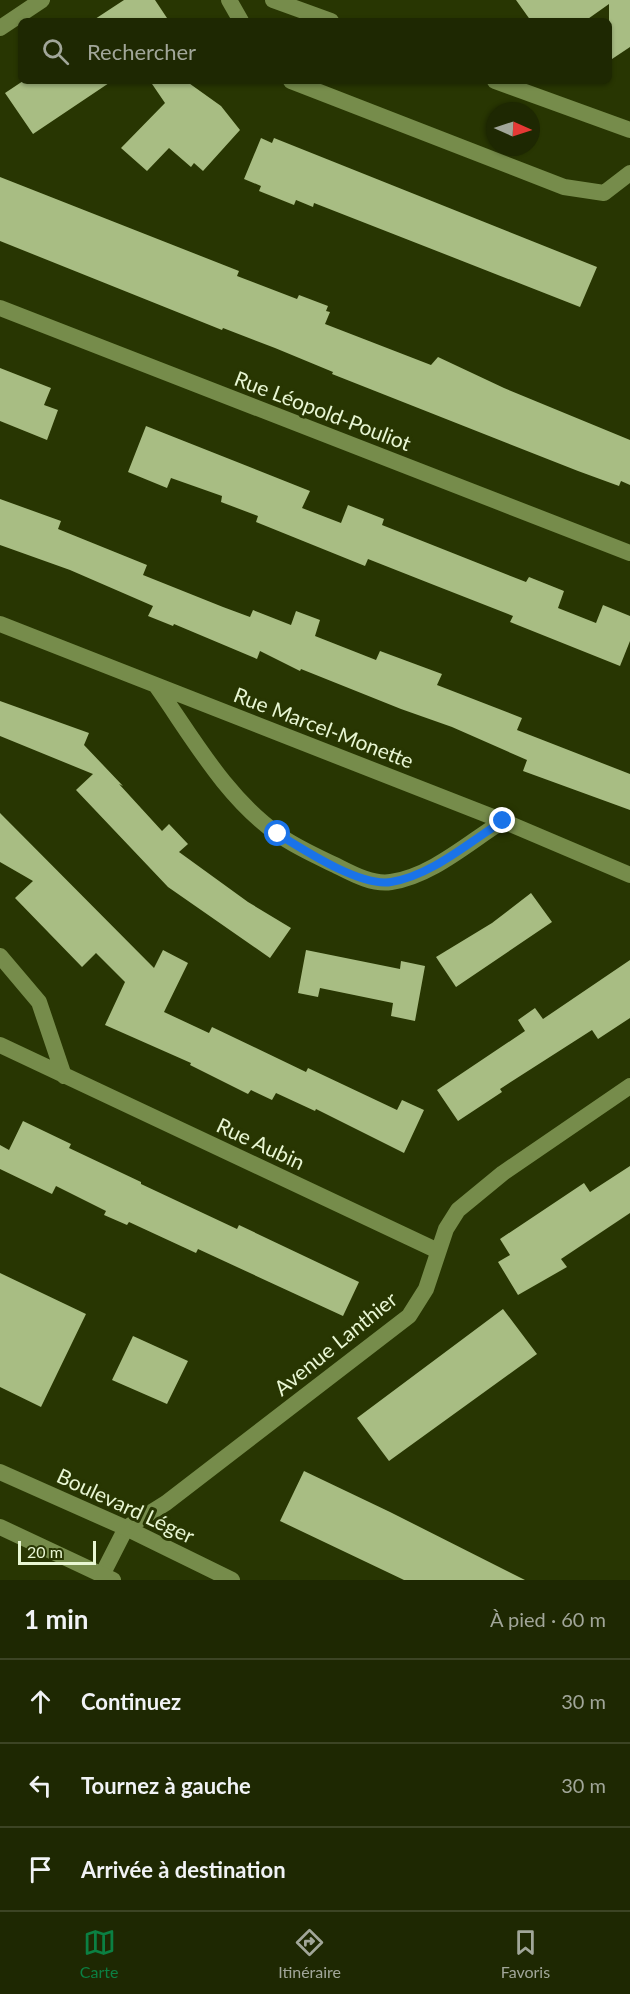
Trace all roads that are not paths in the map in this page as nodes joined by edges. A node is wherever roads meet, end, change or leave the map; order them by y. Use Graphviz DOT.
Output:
graph roads {
  1 [pos="42,0"];
  2 [pos="230,0"];
  3 [pos="273,0"];
  4 [pos="239,18"];
  5 [pos="323,18"];
  6 [pos="0,28"];
  7 [pos="299,84"];
  8 [pos="503,84"];
  9 [pos="630,130"];
  10 [pos="630,173"];
  11 [pos="0,308"];
  12 [pos="630,553"];
  13 [pos="0,624"];
  14 [pos="157,687"];
  15 [pos="503,821"];
  16 [pos="630,875"];
  17 [pos="0,956"];
  18 [pos="0,1044"];
  19 [pos="64,1076"];
  20 [pos="630,1086"];
  21 [pos="438,1251"];
  22 [pos="0,1472"];
  23 [pos="0,1527"];
  24 [pos="126,1528"];
  25 [pos="107,1577"];
  26 [pos="232,1580"];
  1 -- 6 [label="street"];
  2 -- 4 [label="street"];
  3 -- 5 [label="street"];
  7 -- 10 [label="street"];
  8 -- 9 [label="street"];
  11 -- 12 [label="street, Rue Léopold-Pouliot"];
  13 -- 14 [label="street, Rue Marcel-Monette"];
  14 -- 15 [label="street, Rue Marcel-Monette"];
  14 -- 15 [label="street"];
  15 -- 16 [label="street, Rue Marcel-Monette"];
  17 -- 19 [label="street"];
  18 -- 19 [label="street, Rue Aubin"];
  19 -- 21 [label="street, Rue Aubin"];
  20 -- 21 [label="street, Avenue Lanthier"];
  21 -- 24 [label="street, Avenue Lanthier"];
  22 -- 24 [label="street, Boulevard Léger"];
  23 -- 25 [label="street"];
  24 -- 25 [label="street"];
  24 -- 26 [label="street, Boulevard Léger"];
}
